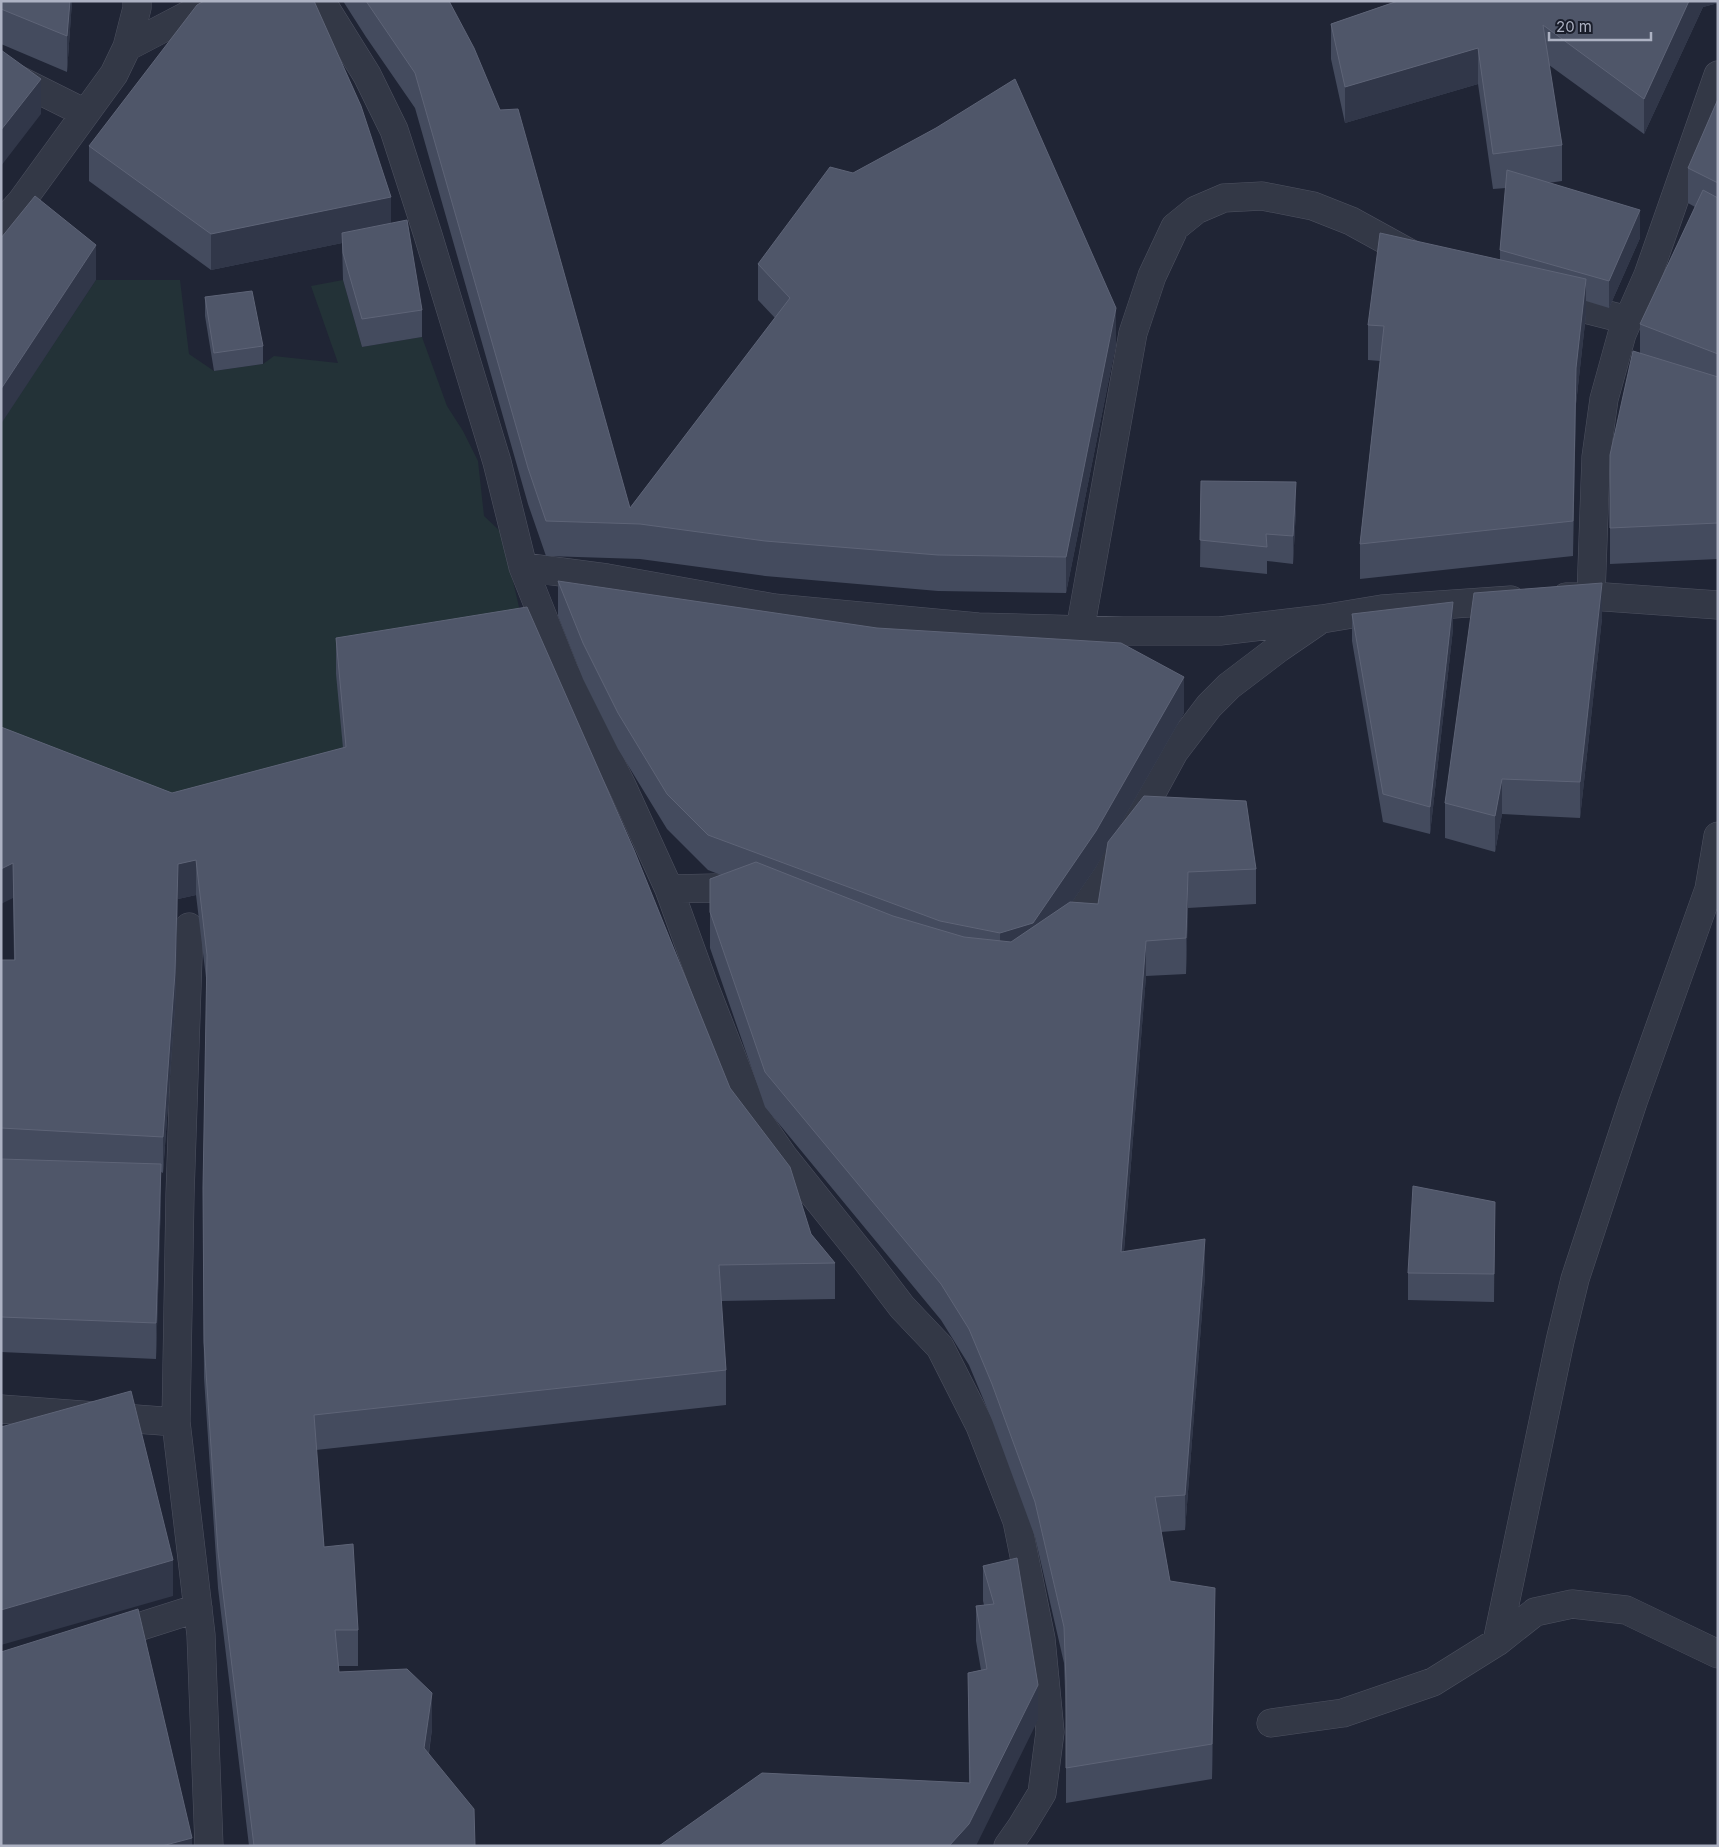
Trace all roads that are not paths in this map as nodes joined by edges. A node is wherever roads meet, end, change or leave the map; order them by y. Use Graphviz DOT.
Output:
graph roads {
  1 [pos="137,1"];
  2 [pos="215,1"];
  3 [pos="321,1"];
  4 [pos="127,47"];
  5 [pos="1,71"];
  6 [pos="1718,75"];
  7 [pos="86,113"];
  8 [pos="1,224"];
  9 [pos="1435,266"];
  10 [pos="1524,294"];
  11 [pos="1628,320"];
  12 [pos="523,567"];
  13 [pos="1591,596"];
  14 [pos="1718,605"];
  15 [pos="1322,619"];
  16 [pos="1080,630"];
  17 [pos="1718,836"];
  18 [pos="669,889"];
  19 [pos="773,899"];
  20 [pos="189,927"];
  21 [pos="1045,951"];
  22 [pos="151,1192"];
  23 [pos="180,1195"];
  24 [pos="1,1409"];
  25 [pos="176,1422"];
  26 [pos="198,1608"];
  27 [pos="1497,1642"];
  28 [pos="86,1644"];
  29 [pos="1718,1654"];
  30 [pos="1272,1723"];
  31 [pos="209,1846"];
  32 [pos="1008,1846"];
  1 -- 4 [label="street"];
  2 -- 4 [label="street"];
  3 -- 12 [label="street"];
  4 -- 7 [label="street"];
  5 -- 7 [label="street"];
  6 -- 11 [label="street"];
  7 -- 8 [label="street"];
  9 -- 16 [label="street"];
  10 -- 11 [label="street"];
  11 -- 13 [label="street"];
  12 -- 16 [label="street"];
  12 -- 18 [label="street"];
  13 -- 14 [label="street"];
  13 -- 15 [label="street"];
  15 -- 16 [label="street"];
  15 -- 21 [label="street"];
  17 -- 27 [label="street"];
  18 -- 19 [label="street"];
  18 -- 32 [label="street"];
  20 -- 23 [label="street"];
  22 -- 23 [label="street"];
  23 -- 25 [label="street"];
  24 -- 25 [label="street"];
  25 -- 26 [label="street"];
  26 -- 28 [label="street"];
  26 -- 31 [label="street"];
  27 -- 29 [label="street"];
  27 -- 30 [label="street"];
}
